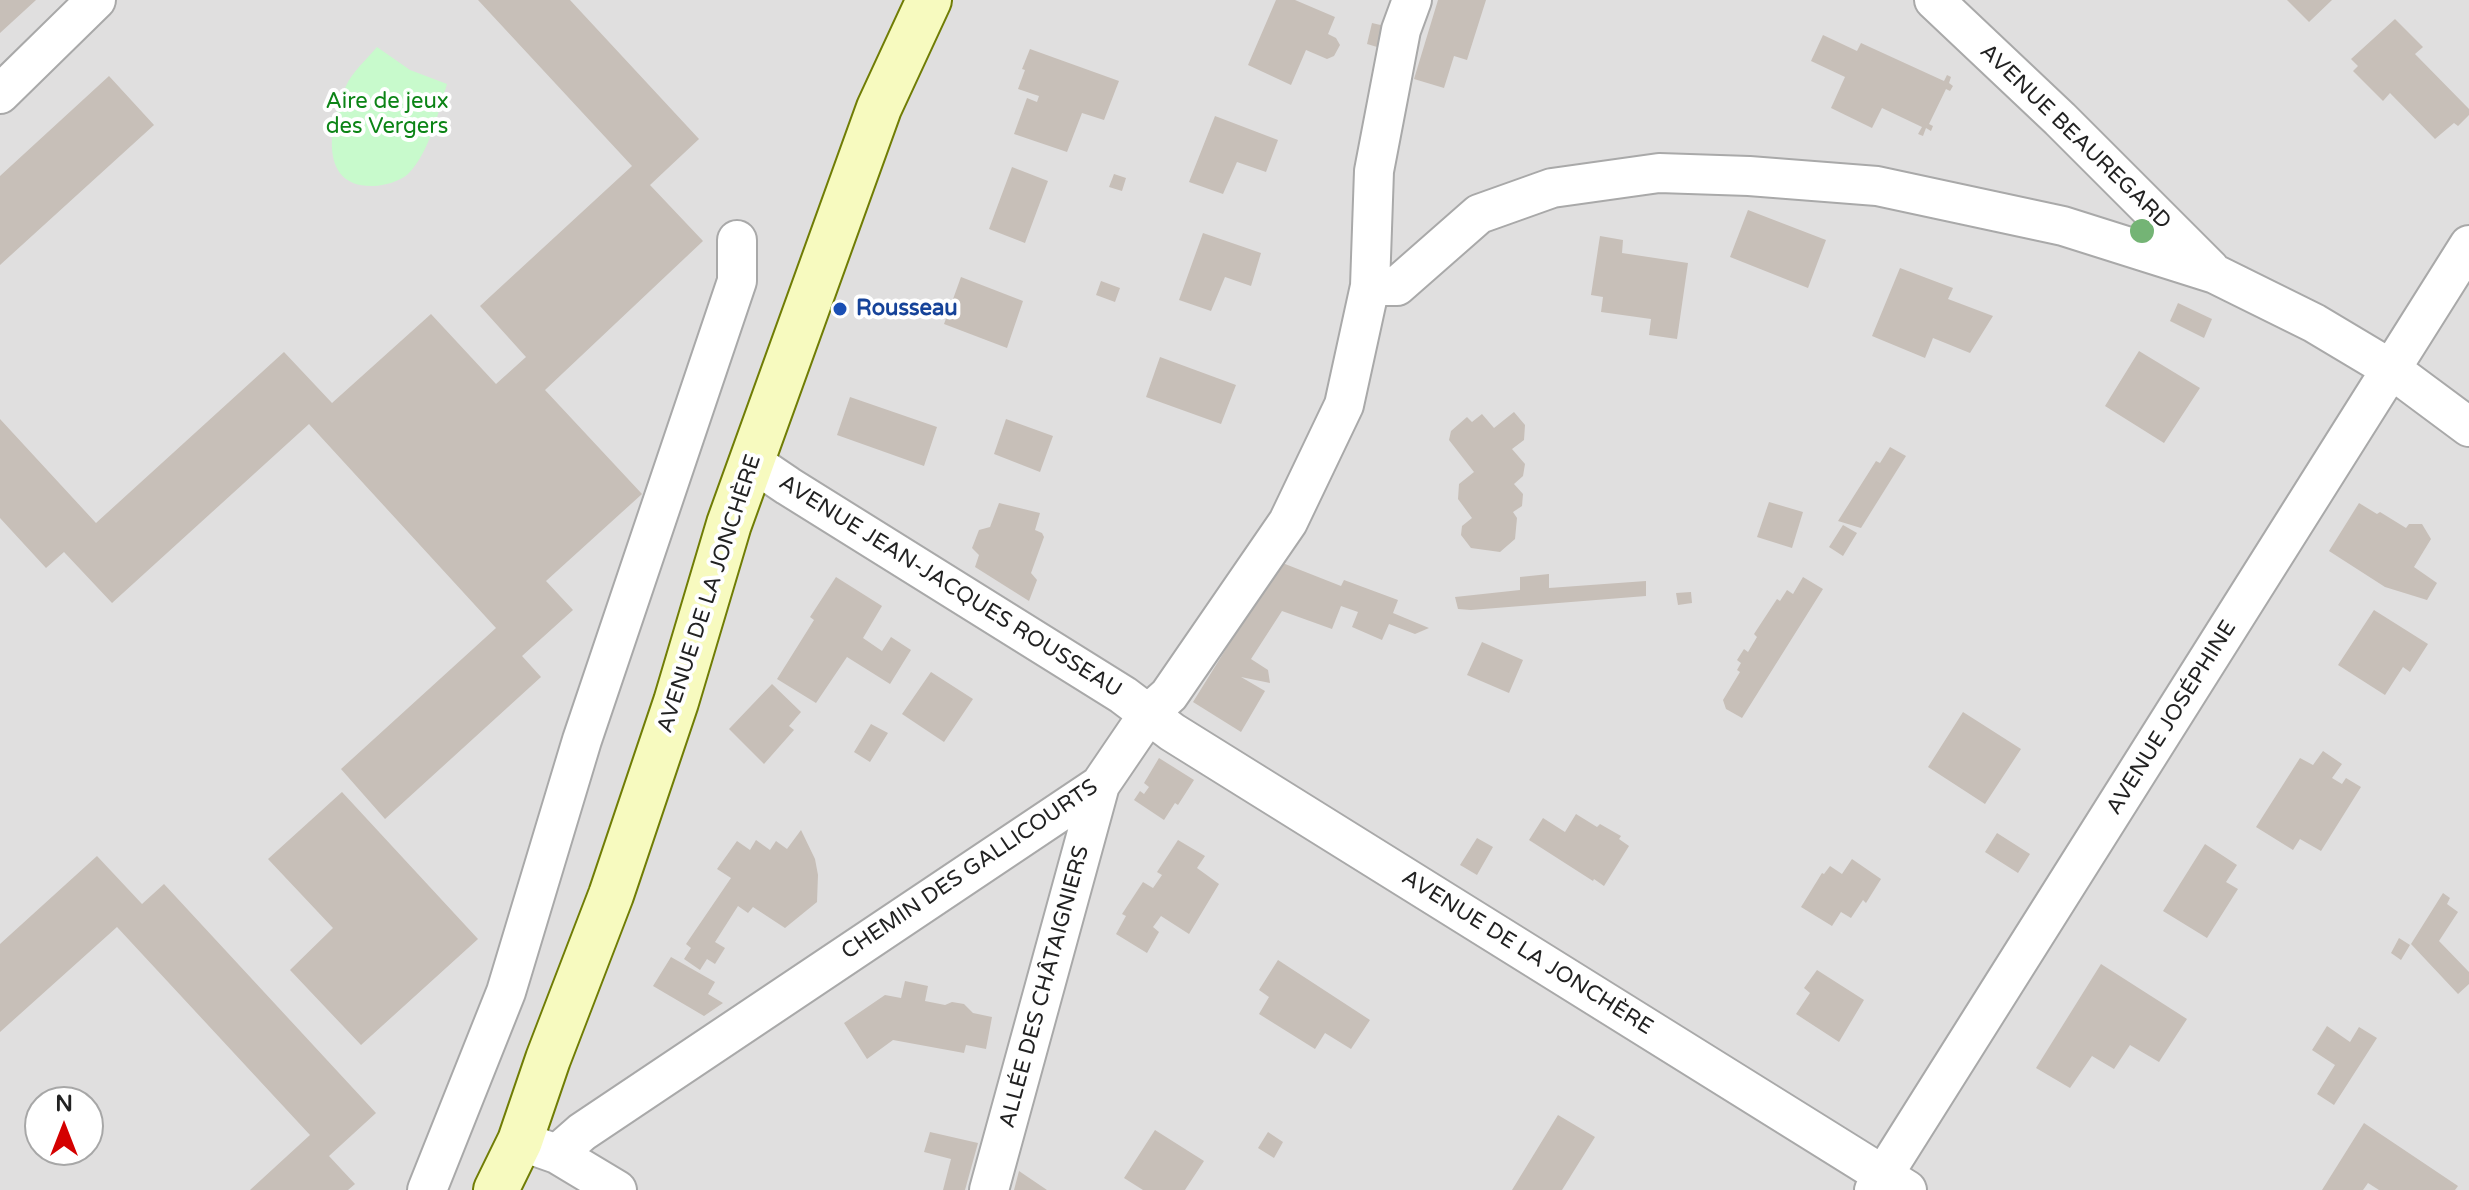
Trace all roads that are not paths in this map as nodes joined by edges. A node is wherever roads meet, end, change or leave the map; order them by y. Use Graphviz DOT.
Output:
graph roads {
  1 [pos="96,0"];
  2 [pos="929,0"];
  3 [pos="1412,0"];
  4 [pos="1934,0"];
  5 [pos="0,94"];
  6 [pos="2130,189"];
  7 [pos="2103,238"];
  8 [pos="737,240"];
  9 [pos="2469,245"];
  10 [pos="2215,274"];
  11 [pos="1370,286"];
  12 [pos="2391,369"];
  13 [pos="2469,427"];
  14 [pos="751,461"];
  15 [pos="1149,713"];
  16 [pos="1100,785"];
  17 [pos="539,1147"];
  18 [pos="1888,1185"];
  19 [pos="427,1190"];
  20 [pos="496,1190"];
  21 [pos="617,1190"];
  22 [pos="989,1190"];
  1 -- 5 [label="street"];
  2 -- 14 [label="street, AVENUE DE LA JONCHÈRE"];
  3 -- 11 [label="street, CHEMIN DES GALLICOURTS"];
  4 -- 6 [label="street, AVENUE BEAUREGARD"];
  6 -- 7 [label="street"];
  6 -- 10 [label="street, AVENUE BEAUREGARD"];
  7 -- 10 [label="street"];
  7 -- 11 [label="street"];
  8 -- 19 [label="street"];
  9 -- 12 [label="street, AVENUE JOSÉPHINE"];
  10 -- 12 [label="street"];
  11 -- 15 [label="street, CHEMIN DES GALLICOURTS"];
  12 -- 13 [label="street"];
  12 -- 18 [label="street, AVENUE JOSÉPHINE"];
  14 -- 15 [label="street, AVENUE JEAN-JACQUES ROUSSEAU"];
  14 -- 17 [label="street, AVENUE DE LA JONCHÈRE"];
  15 -- 16 [label="street, CHEMIN DES GALLICOURTS"];
  15 -- 18 [label="street, AVENUE DE LA JONCHÈRE"];
  16 -- 17 [label="street, CHEMIN DES GALLICOURTS"];
  16 -- 22 [label="street, ALLÉE DES CHÂTAIGNIERS"];
  17 -- 20 [label="street, AVENUE DE LA JONCHÈRE"];
  17 -- 21 [label="street"];
}
